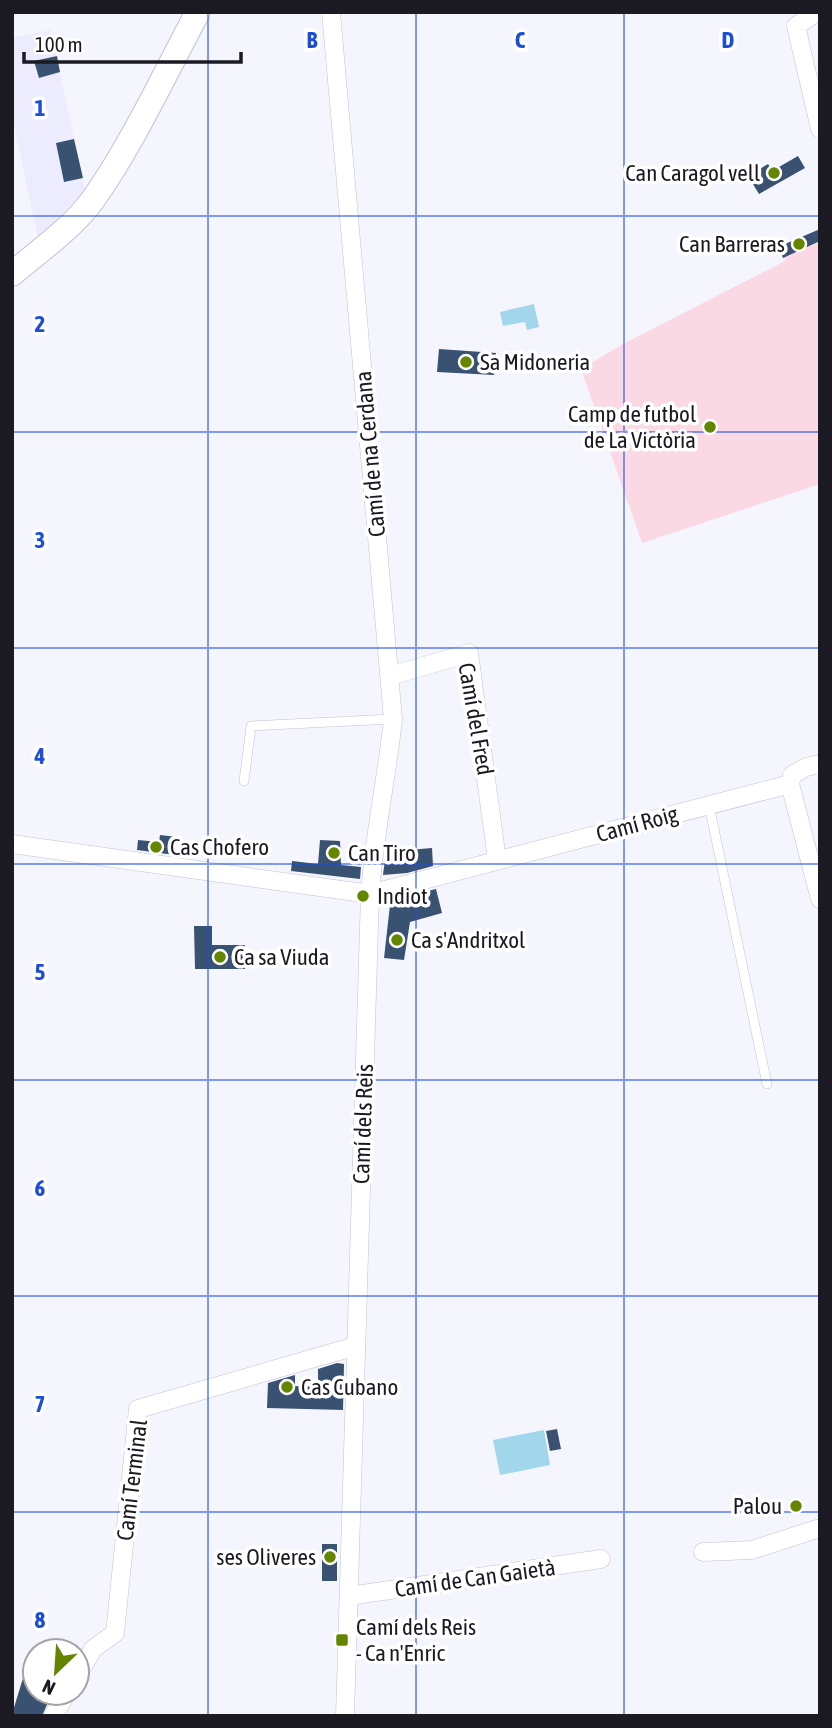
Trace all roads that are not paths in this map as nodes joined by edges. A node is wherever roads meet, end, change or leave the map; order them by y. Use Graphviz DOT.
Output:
graph roads {
  1 [pos="198,12"];
  2 [pos="331,12"];
  3 [pos="813,17"];
  4 [pos="820,129"];
  5 [pos="12,274"];
  6 [pos="390,676"];
  7 [pos="393,719"];
  8 [pos="820,764"];
  9 [pos="244,781"];
  10 [pos="790,784"];
  11 [pos="709,805"];
  12 [pos="12,844"];
  13 [pos="497,860"];
  14 [pos="370,894"];
  15 [pos="820,899"];
  16 [pos="767,1084"];
  17 [pos="356,1346"];
  18 [pos="820,1528"];
  19 [pos="703,1552"];
  20 [pos="601,1559"];
  21 [pos="349,1596"];
  22 [pos="91,1652"];
  23 [pos="345,1716"];
  1 -- 5 [label="street"];
  2 -- 6 [label="street, Camí de na Cerdana"];
  3 -- 4 [label="street"];
  6 -- 7 [label="street, Camí de na Cerdana"];
  6 -- 13 [label="street, Camí del Fred"];
  7 -- 9 [label="lane"];
  7 -- 14 [label="street, Camí de na Cerdana"];
  8 -- 10 [label="street"];
  10 -- 11 [label="street, Camí Roig"];
  10 -- 15 [label="street"];
  11 -- 13 [label="street, Camí Roig"];
  11 -- 16 [label="lane"];
  12 -- 14 [label="street"];
  13 -- 14 [label="street, Camí Roig"];
  14 -- 17 [label="street, Camí dels Reis"];
  17 -- 21 [label="street, Camí dels Reis"];
  17 -- 22 [label="street, Camí Terminal"];
  18 -- 19 [label="street"];
  20 -- 21 [label="street, Camí de Can Gaietà"];
  21 -- 23 [label="street, Camí dels Reis"];
}
